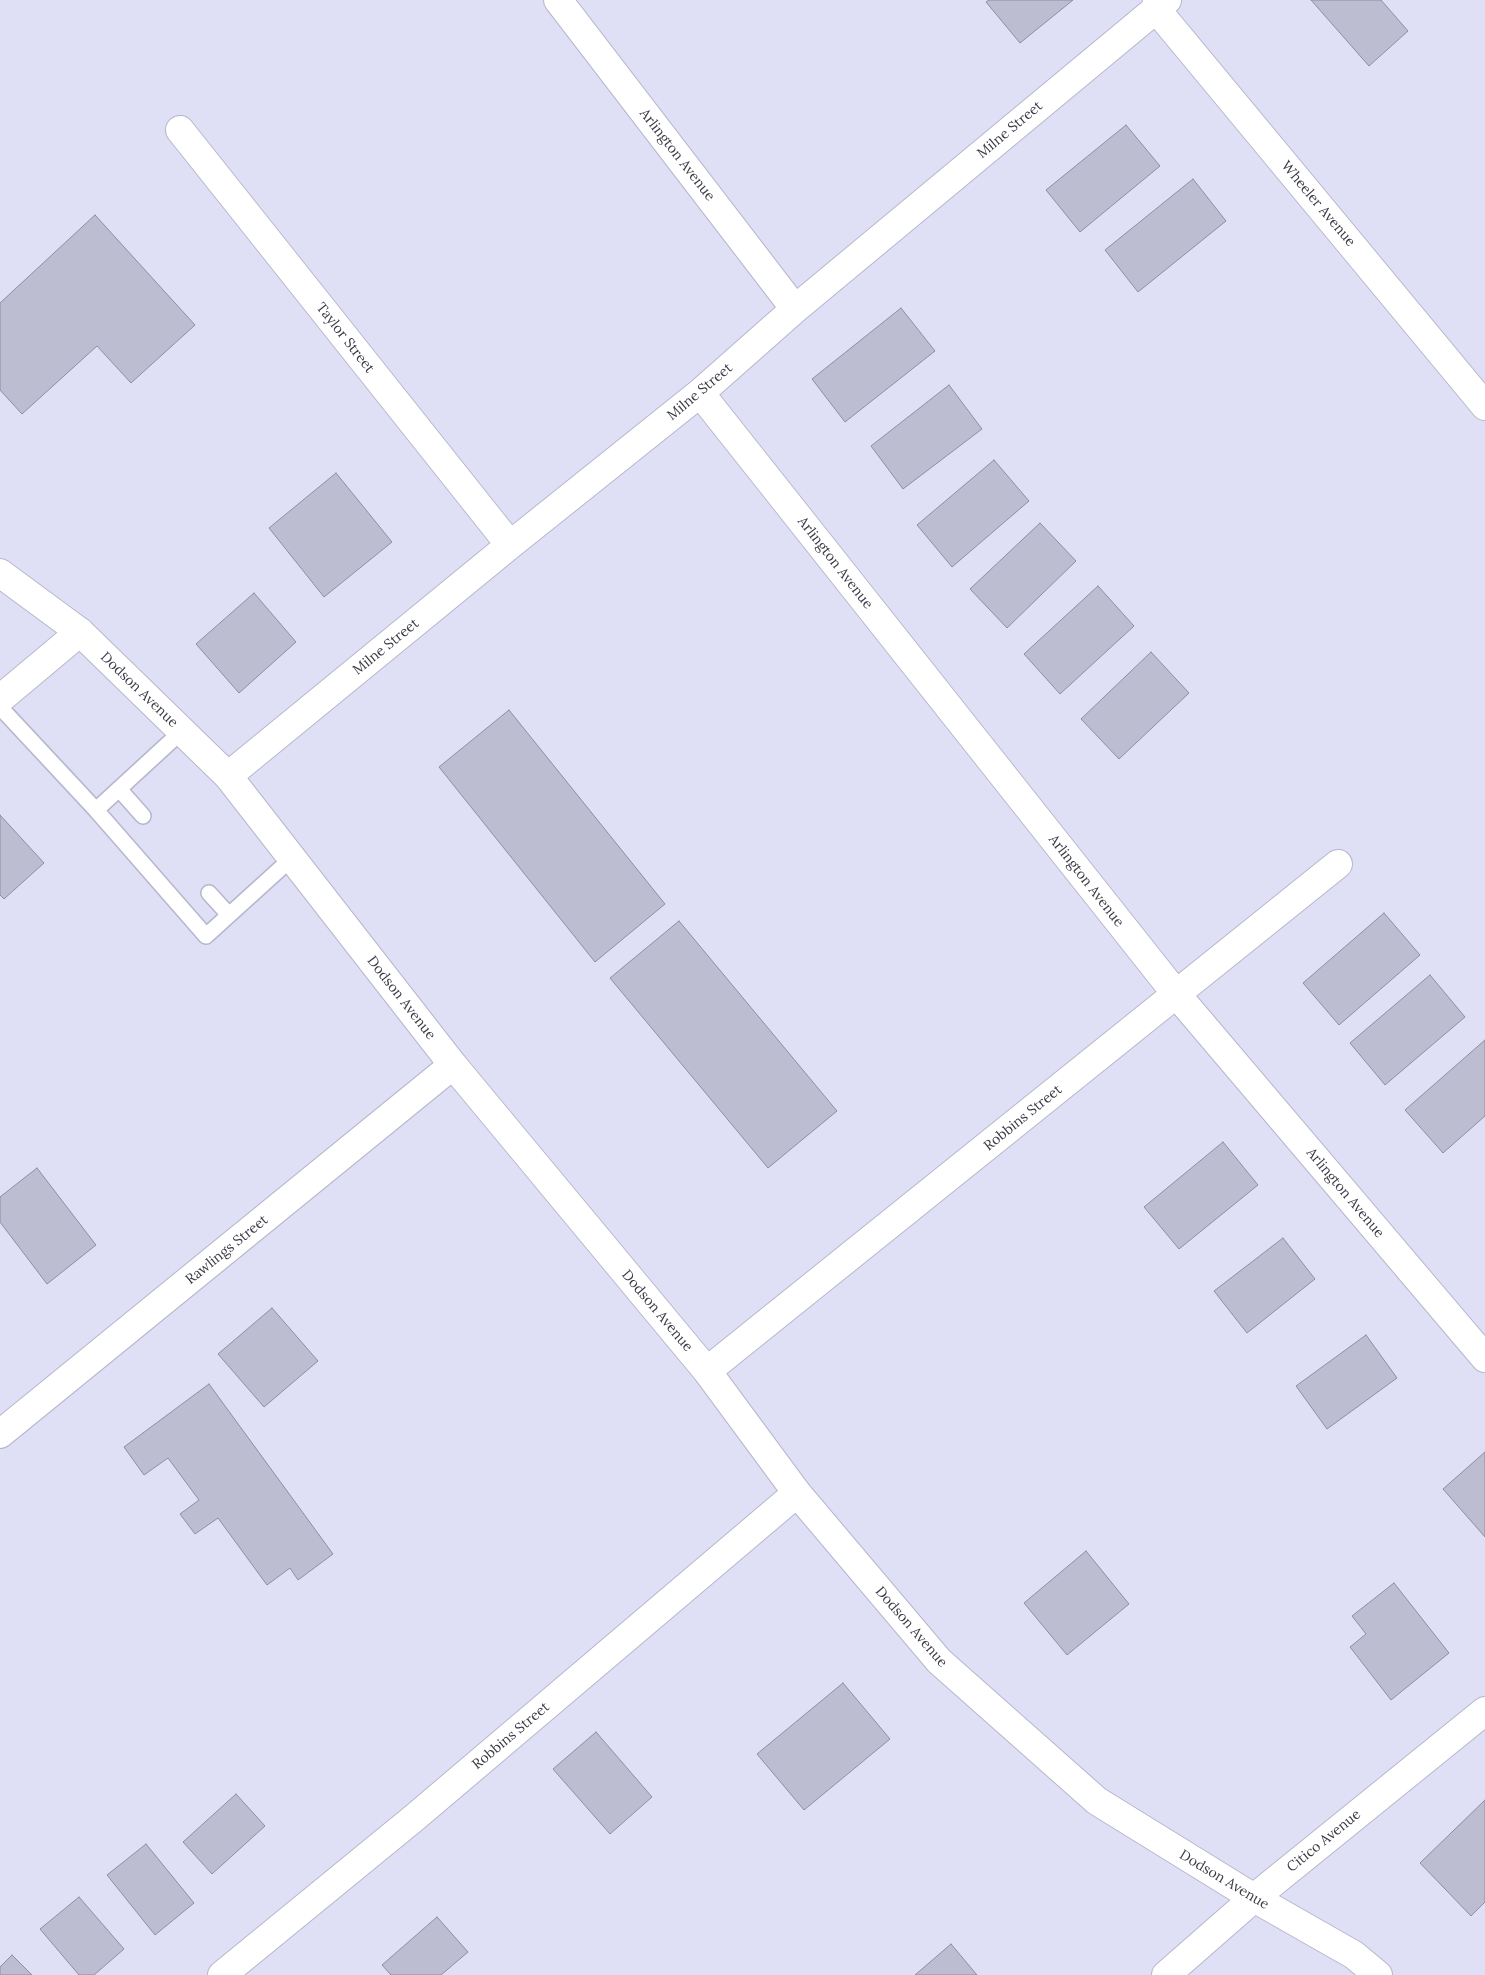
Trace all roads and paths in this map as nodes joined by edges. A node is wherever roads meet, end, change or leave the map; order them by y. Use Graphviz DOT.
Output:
graph roads {
  1 [pos="558,0"];
  2 [pos="1160,3"];
  3 [pos="180,130"];
  4 [pos="796,309"];
  5 [pos="700,393"];
  6 [pos="1485,406"];
  7 [pos="510,545"];
  8 [pos="0,573"];
  9 [pos="80,632"];
  10 [pos="0,699"];
  11 [pos="0,707"];
  12 [pos="182,731"];
  13 [pos="228,776"];
  14 [pos="120,790"];
  15 [pos="96,810"];
  16 [pos="144,816"];
  17 [pos="292,858"];
  18 [pos="1338,864"];
  19 [pos="209,893"];
  20 [pos="228,915"];
  21 [pos="1177,995"];
  22 [pos="453,1065"];
  23 [pos="1485,1358"];
  24 [pos="707,1371"];
  25 [pos="0,1434"];
  26 [pos="797,1492"];
  27 [pos="1485,1711"];
  28 [pos="1254,1898"];
  29 [pos="222,1975"];
  30 [pos="1166,1975"];
  31 [pos="1378,1975"];
  1 -- 4 [label="street, Arlington Avenue"];
  2 -- 4 [label="street, Milne Street"];
  2 -- 6 [label="street, Wheeler Avenue"];
  3 -- 7 [label="street, Taylor Street"];
  4 -- 5 [label="street, Milne Street"];
  5 -- 7 [label="street, Milne Street"];
  5 -- 21 [label="street, Arlington Avenue"];
  7 -- 13 [label="street, Milne Street"];
  8 -- 9 [label="street, Dodson Avenue"];
  9 -- 10 [label="street"];
  9 -- 12 [label="street, Dodson Avenue"];
  11 -- 15 [label="lane"];
  12 -- 13 [label="street, Dodson Avenue"];
  12 -- 14 [label="lane"];
  13 -- 17 [label="street, Dodson Avenue"];
  14 -- 15 [label="lane"];
  14 -- 16 [label="lane"];
  15 -- 20 [label="lane"];
  17 -- 20 [label="lane"];
  17 -- 22 [label="street, Dodson Avenue"];
  18 -- 21 [label="street, Robbins Street"];
  19 -- 20 [label="lane"];
  21 -- 23 [label="street, Arlington Avenue"];
  21 -- 24 [label="street, Robbins Street"];
  22 -- 24 [label="street, Dodson Avenue"];
  22 -- 25 [label="street, Rawlings Street"];
  24 -- 26 [label="street, Dodson Avenue"];
  26 -- 28 [label="street, Dodson Avenue"];
  26 -- 29 [label="street, Robbins Street"];
  27 -- 28 [label="street, Citico Avenue"];
  28 -- 30 [label="street, Citico Avenue"];
  28 -- 31 [label="street, Dodson Avenue"];
}
